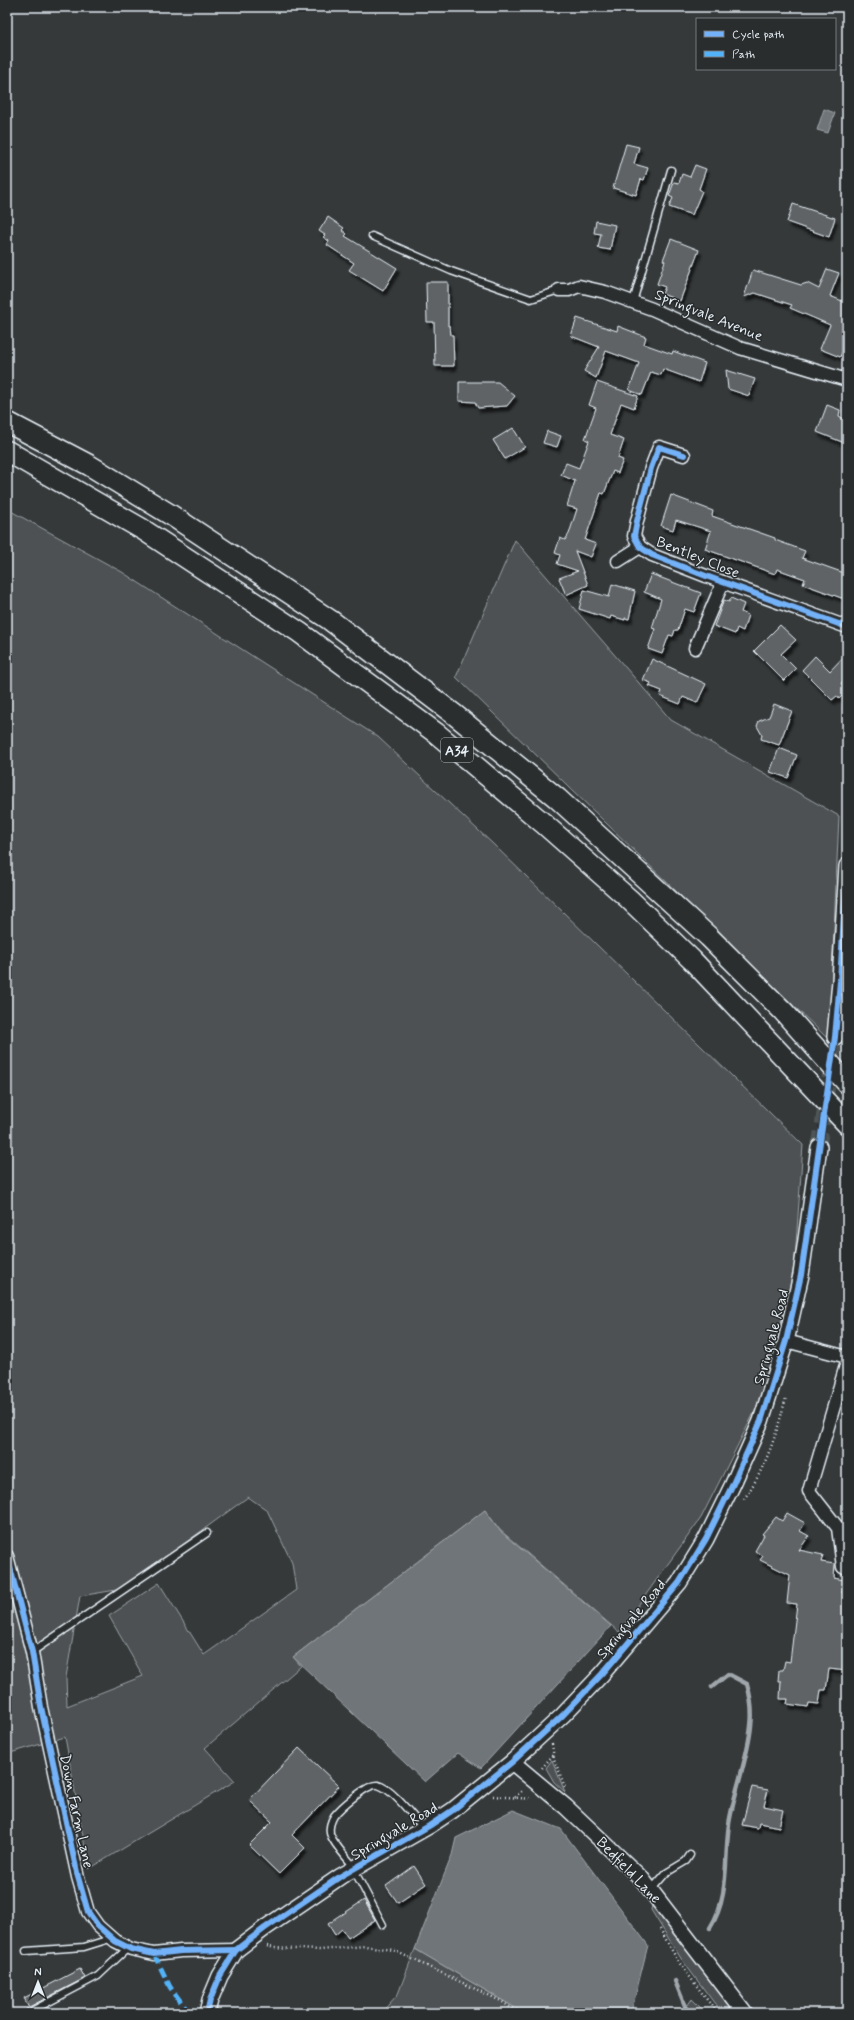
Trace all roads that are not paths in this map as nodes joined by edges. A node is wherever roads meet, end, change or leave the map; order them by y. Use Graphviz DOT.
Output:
graph roads {
  1 [pos="671,170"];
  2 [pos="372,236"];
  3 [pos="559,290"];
  4 [pos="633,302"];
  5 [pos="847,380"];
  6 [pos="7,422"];
  7 [pos="7,451"];
  8 [pos="684,456"];
  9 [pos="640,547"];
  10 [pos="618,561"];
  11 [pos="723,582"];
  12 [pos="847,627"];
  13 [pos="695,648"];
  14 [pos="846,876"];
  15 [pos="844,941"];
  16 [pos="835,1037"];
  17 [pos="847,1083"];
  18 [pos="847,1124"];
  19 [pos="819,1147"];
  20 [pos="786,1341"];
  21 [pos="847,1357"];
  22 [pos="847,1362"];
  23 [pos="207,1533"];
  24 [pos="7,1556"];
  25 [pos="843,1567"];
  26 [pos="11,1589"];
  27 [pos="32,1652"];
  28 [pos="512,1762"];
  29 [pos="424,1829"];
  30 [pos="690,1855"];
  31 [pos="355,1869"];
  32 [pos="651,1890"];
  33 [pos="383,1925"];
  34 [pos="113,1938"];
  35 [pos="128,1948"];
  36 [pos="236,1950"];
  37 [pos="26,1951"];
  38 [pos="28,2013"];
  39 [pos="207,2013"];
  40 [pos="745,2013"];
  1 -- 4 [label="lane"];
  2 -- 3 [label="lane"];
  3 -- 4 [label="street, Springvale Avenue"];
  4 -- 5 [label="street, Springvale Avenue"];
  6 -- 17 [label="highway, A34"];
  7 -- 18 [label="highway, A34"];
  8 -- 9 [label="street, Bentley Close"];
  9 -- 10 [label="street, Bentley Close"];
  9 -- 11 [label="street, Bentley Close"];
  11 -- 12 [label="street, Bentley Close"];
  11 -- 13 [label="street"];
  14 -- 15 [label="street"];
  15 -- 16 [label="street"];
  19 -- 20 [label="street, Springvale Road"];
  20 -- 21 [label="street"];
  20 -- 28 [label="street, Springvale Road"];
  22 -- 25 [label="street"];
  23 -- 27 [label="lane"];
  24 -- 26 [label="street, Down Farm Lane"];
  26 -- 27 [label="street, Down Farm Lane"];
  27 -- 34 [label="street, Down Farm Lane"];
  28 -- 29 [label="street, Springvale Road"];
  28 -- 32 [label="street, Bedfield Lane"];
  29 -- 31 [label="street, Springvale Road"];
  29 -- 31 [label="lane"];
  30 -- 32 [label="lane"];
  31 -- 33 [label="lane"];
  31 -- 36 [label="street, Springvale Road"];
  32 -- 40 [label="street, Bedfield Lane"];
  34 -- 35 [label="street, Down Farm Lane"];
  34 -- 37 [label="lane"];
  35 -- 36 [label="street, Down Farm Lane"];
  35 -- 38 [label="lane"];
  36 -- 39 [label="street"];
}
